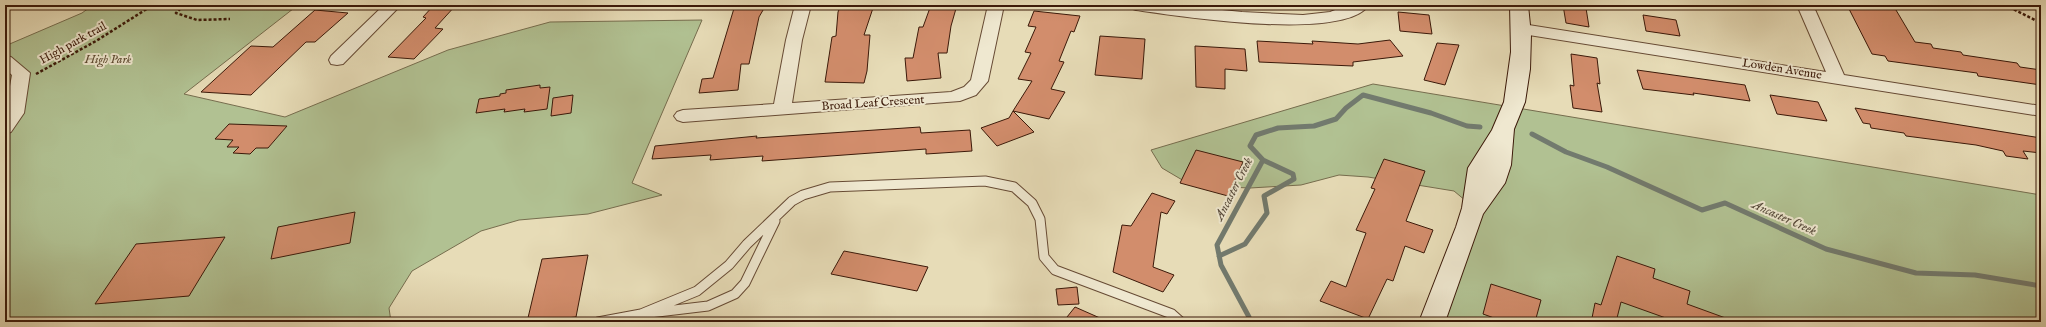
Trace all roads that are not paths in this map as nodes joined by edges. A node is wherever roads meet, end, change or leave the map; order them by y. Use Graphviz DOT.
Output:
graph roads {
  1 [pos="393,5"];
  2 [pos="803,5"];
  3 [pos="996,5"];
  4 [pos="1136,5"];
  5 [pos="1361,5"];
  6 [pos="1518,5"];
  7 [pos="1806,5"];
  8 [pos="1187,9"];
  9 [pos="1522,29"];
  10 [pos="337,60"];
  11 [pos="5,61"];
  12 [pos="1837,78"];
  13 [pos="782,109"];
  14 [pos="2041,111"];
  15 [pos="683,116"];
  16 [pos="5,128"];
  17 [pos="777,216"];
  18 [pos="641,314"];
  19 [pos="598,322"];
  20 [pos="1181,322"];
  21 [pos="1433,322"];
  1 -- 10 [label="street"];
  2 -- 13 [label="street"];
  3 -- 13 [label="street, Broad Leaf Crescent"];
  4 -- 8 [label="street"];
  5 -- 8 [label="street"];
  6 -- 9 [label="main road"];
  7 -- 12 [label="street"];
  9 -- 12 [label="street, Lowden Avenue"];
  9 -- 21 [label="main road"];
  11 -- 16 [label="street"];
  12 -- 14 [label="street, Lowden Avenue"];
  13 -- 15 [label="street, Broad Leaf Crescent"];
  17 -- 18 [label="lane"];
  17 -- 18 [label="lane"];
  17 -- 20 [label="lane"];
  18 -- 19 [label="lane"];
}
